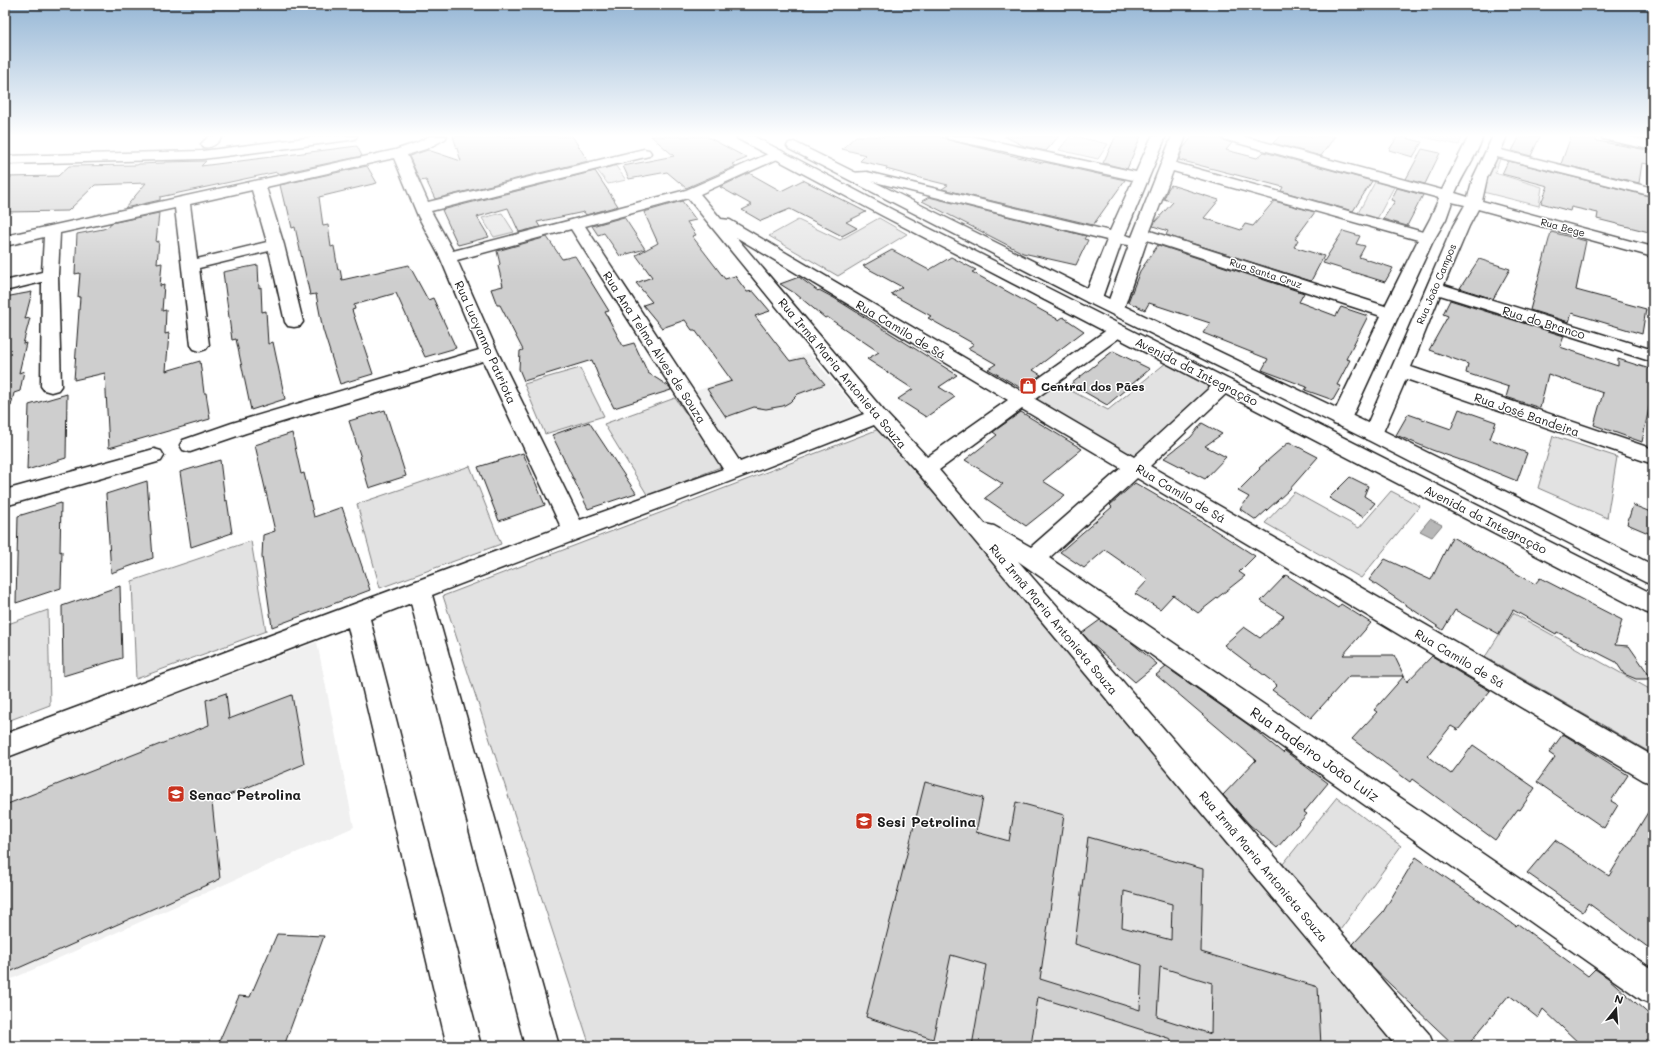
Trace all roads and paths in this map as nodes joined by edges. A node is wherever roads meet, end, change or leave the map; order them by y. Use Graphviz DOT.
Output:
graph roads {
  1 [pos="254,185"];
  2 [pos="258,185"];
  3 [pos="413,185"];
  4 [pos="515,185"];
  5 [pos="709,185"];
  6 [pos="834,185"];
  7 [pos="872,185"];
  8 [pos="904,185"];
  9 [pos="1137,185"];
  10 [pos="1160,185"];
  11 [pos="1239,185"];
  12 [pos="1422,185"];
  13 [pos="1424,185"];
  14 [pos="1452,185"];
  15 [pos="1478,185"];
  16 [pos="1625,185"];
  17 [pos="879,189"];
  18 [pos="1449,192"];
  19 [pos="1653,192"];
  20 [pos="691,193"];
  21 [pos="858,198"];
  22 [pos="1475,199"];
  23 [pos="182,202"];
  24 [pos="907,203"];
  25 [pos="423,208"];
  26 [pos="888,213"];
  27 [pos="709,214"];
  28 [pos="575,223"];
  29 [pos="5,228"];
  30 [pos="52,232"];
  31 [pos="1116,237"];
  32 [pos="1139,238"];
  33 [pos="1427,238"];
  34 [pos="5,241"];
  35 [pos="1653,242"];
  36 [pos="276,245"];
  37 [pos="1653,252"];
  38 [pos="448,256"];
  39 [pos="191,265"];
  40 [pos="50,276"];
  41 [pos="5,286"];
  42 [pos="1435,288"];
  43 [pos="1094,298"];
  44 [pos="1115,308"];
  45 [pos="1391,314"];
  46 [pos="294,322"];
  47 [pos="1117,331"];
  48 [pos="200,345"];
  49 [pos="489,353"];
  50 [pos="1653,356"];
  51 [pos="1400,370"];
  52 [pos="1224,385"];
  53 [pos="51,386"];
  54 [pos="1020,400"];
  55 [pos="877,416"];
  56 [pos="1341,418"];
  57 [pos="1373,434"];
  58 [pos="190,445"];
  59 [pos="154,456"];
  60 [pos="1653,457"];
  61 [pos="1136,467"];
  62 [pos="926,469"];
  63 [pos="736,472"];
  64 [pos="5,498"];
  65 [pos="973,524"];
  66 [pos="574,531"];
  67 [pos="1033,559"];
  68 [pos="1653,576"];
  69 [pos="419,590"];
  70 [pos="1653,605"];
  71 [pos="357,614"];
  72 [pos="5,746"];
  73 [pos="1653,772"];
  74 [pos="1653,989"];
  75 [pos="464,1046"];
  76 [pos="542,1046"];
  77 [pos="1417,1046"];
  1 -- 23 [label="street"];
  2 -- 36 [label="street"];
  3 -- 25 [label="street, Rua Lucyanno Patriota"];
  4 -- 25 [label="street"];
  5 -- 20 [label="street"];
  6 -- 21 [label="street, Avenida da Integração"];
  7 -- 17 [label="street, Avenida da Integração"];
  8 -- 31 [label="street, Rua Santa Cruz"];
  9 -- 31 [label="street"];
  10 -- 32 [label="street"];
  11 -- 33 [label="street"];
  12 -- 18 [label="street"];
  13 -- 18 [label="street"];
  14 -- 18 [label="street"];
  15 -- 22 [label="street, Rua João Campos"];
  16 -- 19 [label="street"];
  17 -- 21 [label="street"];
  17 -- 24 [label="street, Avenida da Integração"];
  18 -- 22 [label="street"];
  18 -- 33 [label="street"];
  20 -- 27 [label="street, Rua Irmã Maria Antonieta Souza"];
  20 -- 28 [label="street"];
  21 -- 26 [label="street, Avenida da Integração"];
  22 -- 35 [label="street, Rua Bege"];
  22 -- 37 [label="street, Rua Bege"];
  22 -- 42 [label="street, Rua João Campos"];
  23 -- 30 [label="street"];
  23 -- 39 [label="street"];
  24 -- 26 [label="street"];
  24 -- 43 [label="street, Avenida da Integração"];
  25 -- 38 [label="street, Rua Lucyanno Patriota"];
  26 -- 47 [label="street, Avenida da Integração"];
  27 -- 54 [label="street, Rua Camilo de Sá"];
  27 -- 55 [label="street, Rua Irmã Maria Antonieta Souza"];
  28 -- 38 [label="street"];
  28 -- 63 [label="street, Rua Ana Telma Alves de Souza"];
  29 -- 30 [label="street"];
  30 -- 34 [label="street"];
  30 -- 40 [label="street"];
  31 -- 32 [label="street, Rua Santa Cruz"];
  31 -- 43 [label="street"];
  32 -- 44 [label="street"];
  32 -- 45 [label="street, Rua Santa Cruz"];
  33 -- 45 [label="street"];
  36 -- 39 [label="street"];
  36 -- 46 [label="street"];
  38 -- 49 [label="street, Rua Lucyanno Patriota"];
  39 -- 48 [label="street"];
  40 -- 41 [label="street"];
  40 -- 53 [label="street"];
  42 -- 50 [label="street, Rua do Branco"];
  42 -- 51 [label="street, Rua João Campos"];
  43 -- 44 [label="street, Avenida da Integração"];
  44 -- 56 [label="street, Avenida da Integração"];
  45 -- 56 [label="street"];
  47 -- 52 [label="street, Avenida da Integração"];
  47 -- 54 [label="street"];
  49 -- 58 [label="street"];
  49 -- 66 [label="street, Rua Lucyanno Patriota"];
  51 -- 57 [label="street, Rua João Campos"];
  51 -- 60 [label="street, Rua José Bandeira"];
  52 -- 61 [label="street"];
  52 -- 70 [label="street, Avenida da Integração"];
  54 -- 61 [label="street, Rua Camilo de Sá"];
  54 -- 62 [label="street"];
  55 -- 62 [label="street, Rua Irmã Maria Antonieta Souza"];
  55 -- 63 [label="street"];
  56 -- 57 [label="street, Avenida da Integração"];
  57 -- 68 [label="street, Avenida da Integração"];
  59 -- 64 [label="street"];
  61 -- 67 [label="street"];
  61 -- 73 [label="street, Rua Camilo de Sá"];
  62 -- 65 [label="street, Rua Irmã Maria Antonieta Souza"];
  63 -- 66 [label="street"];
  65 -- 67 [label="street, Rua Padeiro João Luiz"];
  65 -- 77 [label="street, Rua Irmã Maria Antonieta Souza"];
  66 -- 69 [label="street"];
  67 -- 74 [label="street, Rua Padeiro João Luiz"];
  69 -- 71 [label="street"];
  69 -- 76 [label="street"];
  71 -- 72 [label="street"];
  71 -- 75 [label="street"];
}
